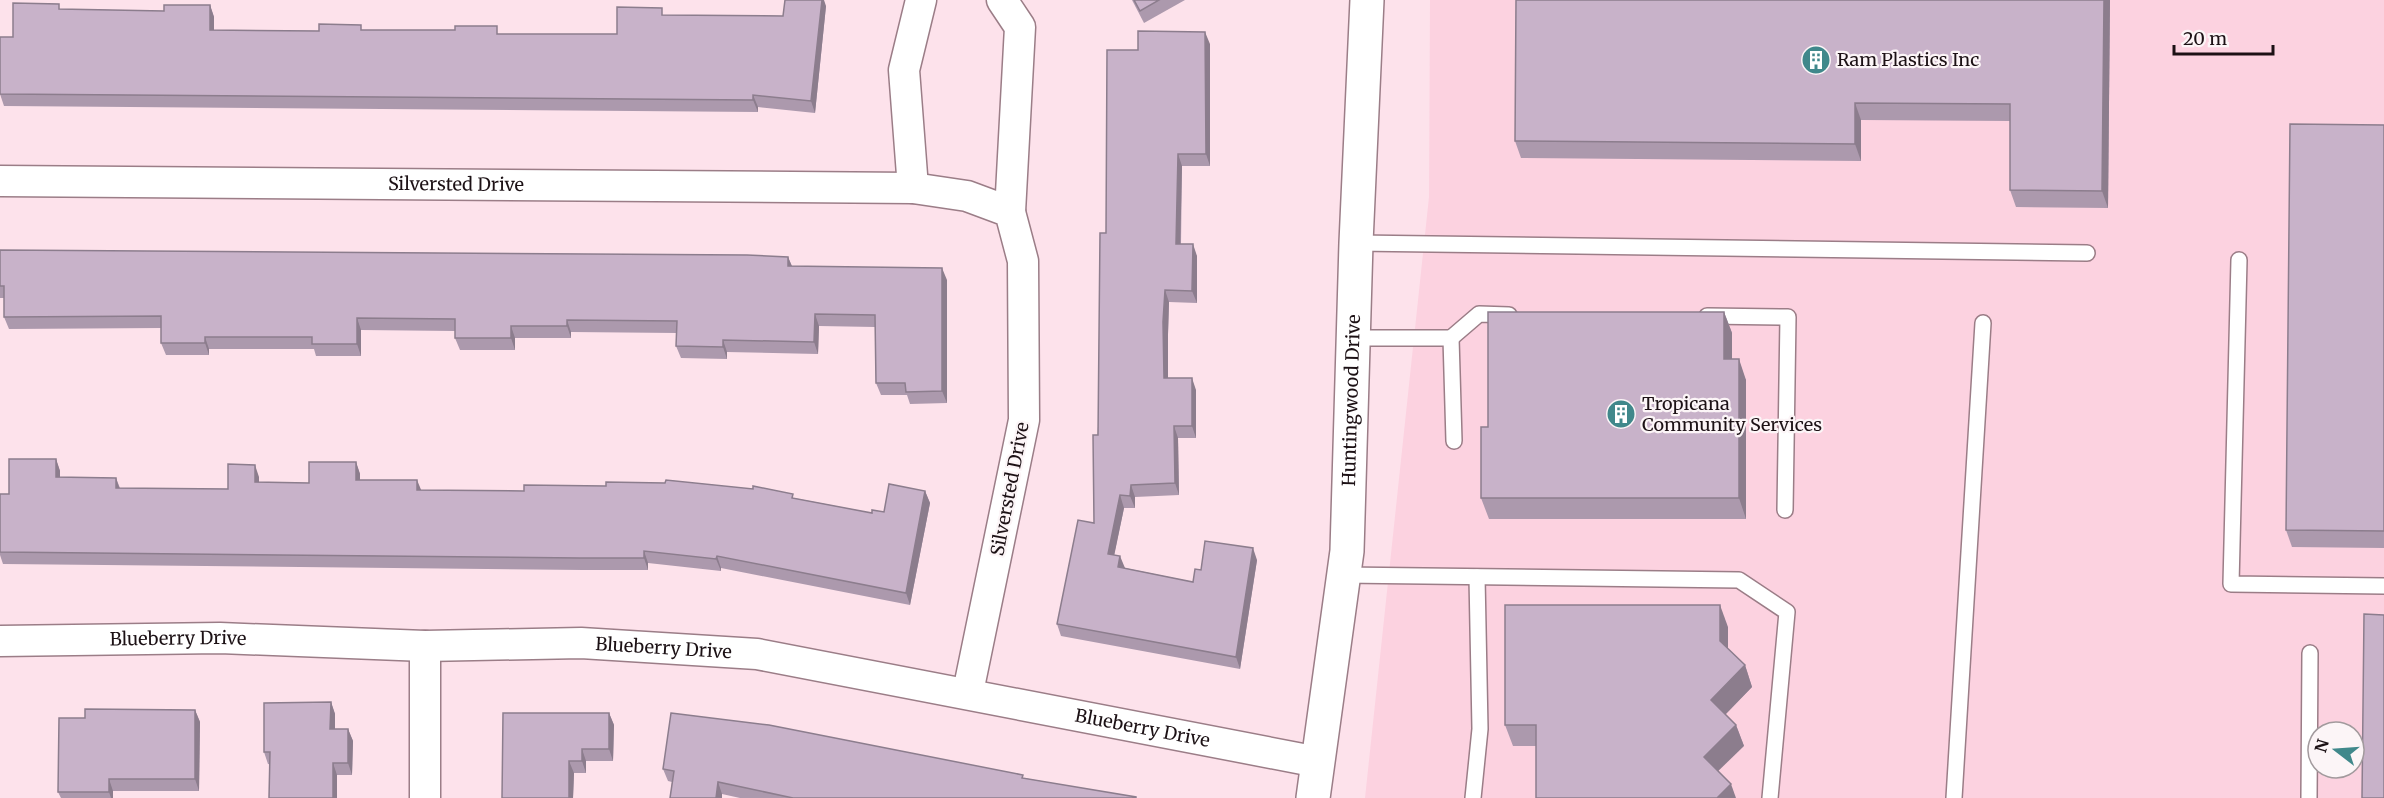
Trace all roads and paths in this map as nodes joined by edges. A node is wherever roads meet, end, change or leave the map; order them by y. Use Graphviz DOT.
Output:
graph roads {
  1 [pos="921,0"];
  2 [pos="1002,0"];
  3 [pos="1367,0"];
  4 [pos="0,181"];
  5 [pos="913,188"];
  6 [pos="1010,212"];
  7 [pos="1356,243"];
  8 [pos="2086,253"];
  9 [pos="2238,260"];
  10 [pos="1527,315"];
  11 [pos="1693,316"];
  12 [pos="1983,323"];
  13 [pos="1354,338"];
  14 [pos="1451,338"];
  15 [pos="1454,441"];
  16 [pos="1785,510"];
  17 [pos="1343,575"];
  18 [pos="1477,578"];
  19 [pos="2384,586"];
  20 [pos="0,641"];
  21 [pos="425,646"];
  22 [pos="2310,653"];
  23 [pos="968,692"];
  24 [pos="1318,762"];
  25 [pos="425,798"];
  26 [pos="1313,798"];
  27 [pos="1473,798"];
  28 [pos="1770,798"];
  29 [pos="1954,798"];
  30 [pos="2309,798"];
  1 -- 5 [label="street"];
  2 -- 6 [label="street, Silversted Drive"];
  3 -- 7 [label="street, Huntingwood Drive"];
  4 -- 5 [label="street, Silversted Drive"];
  5 -- 6 [label="street, Silversted Drive"];
  6 -- 23 [label="street, Silversted Drive"];
  7 -- 8 [label="lane"];
  7 -- 13 [label="street, Huntingwood Drive"];
  9 -- 19 [label="lane"];
  10 -- 14 [label="lane"];
  11 -- 16 [label="lane"];
  12 -- 29 [label="lane"];
  13 -- 14 [label="lane"];
  13 -- 17 [label="street, Huntingwood Drive"];
  14 -- 15 [label="lane"];
  17 -- 18 [label="lane"];
  17 -- 24 [label="street, Huntingwood Drive"];
  18 -- 27 [label="lane"];
  18 -- 28 [label="lane"];
  20 -- 21 [label="street, Blueberry Drive"];
  21 -- 23 [label="street, Blueberry Drive"];
  21 -- 25 [label="street"];
  22 -- 30 [label="lane"];
  23 -- 24 [label="street, Blueberry Drive"];
  24 -- 26 [label="street, Huntingwood Drive"];
}
